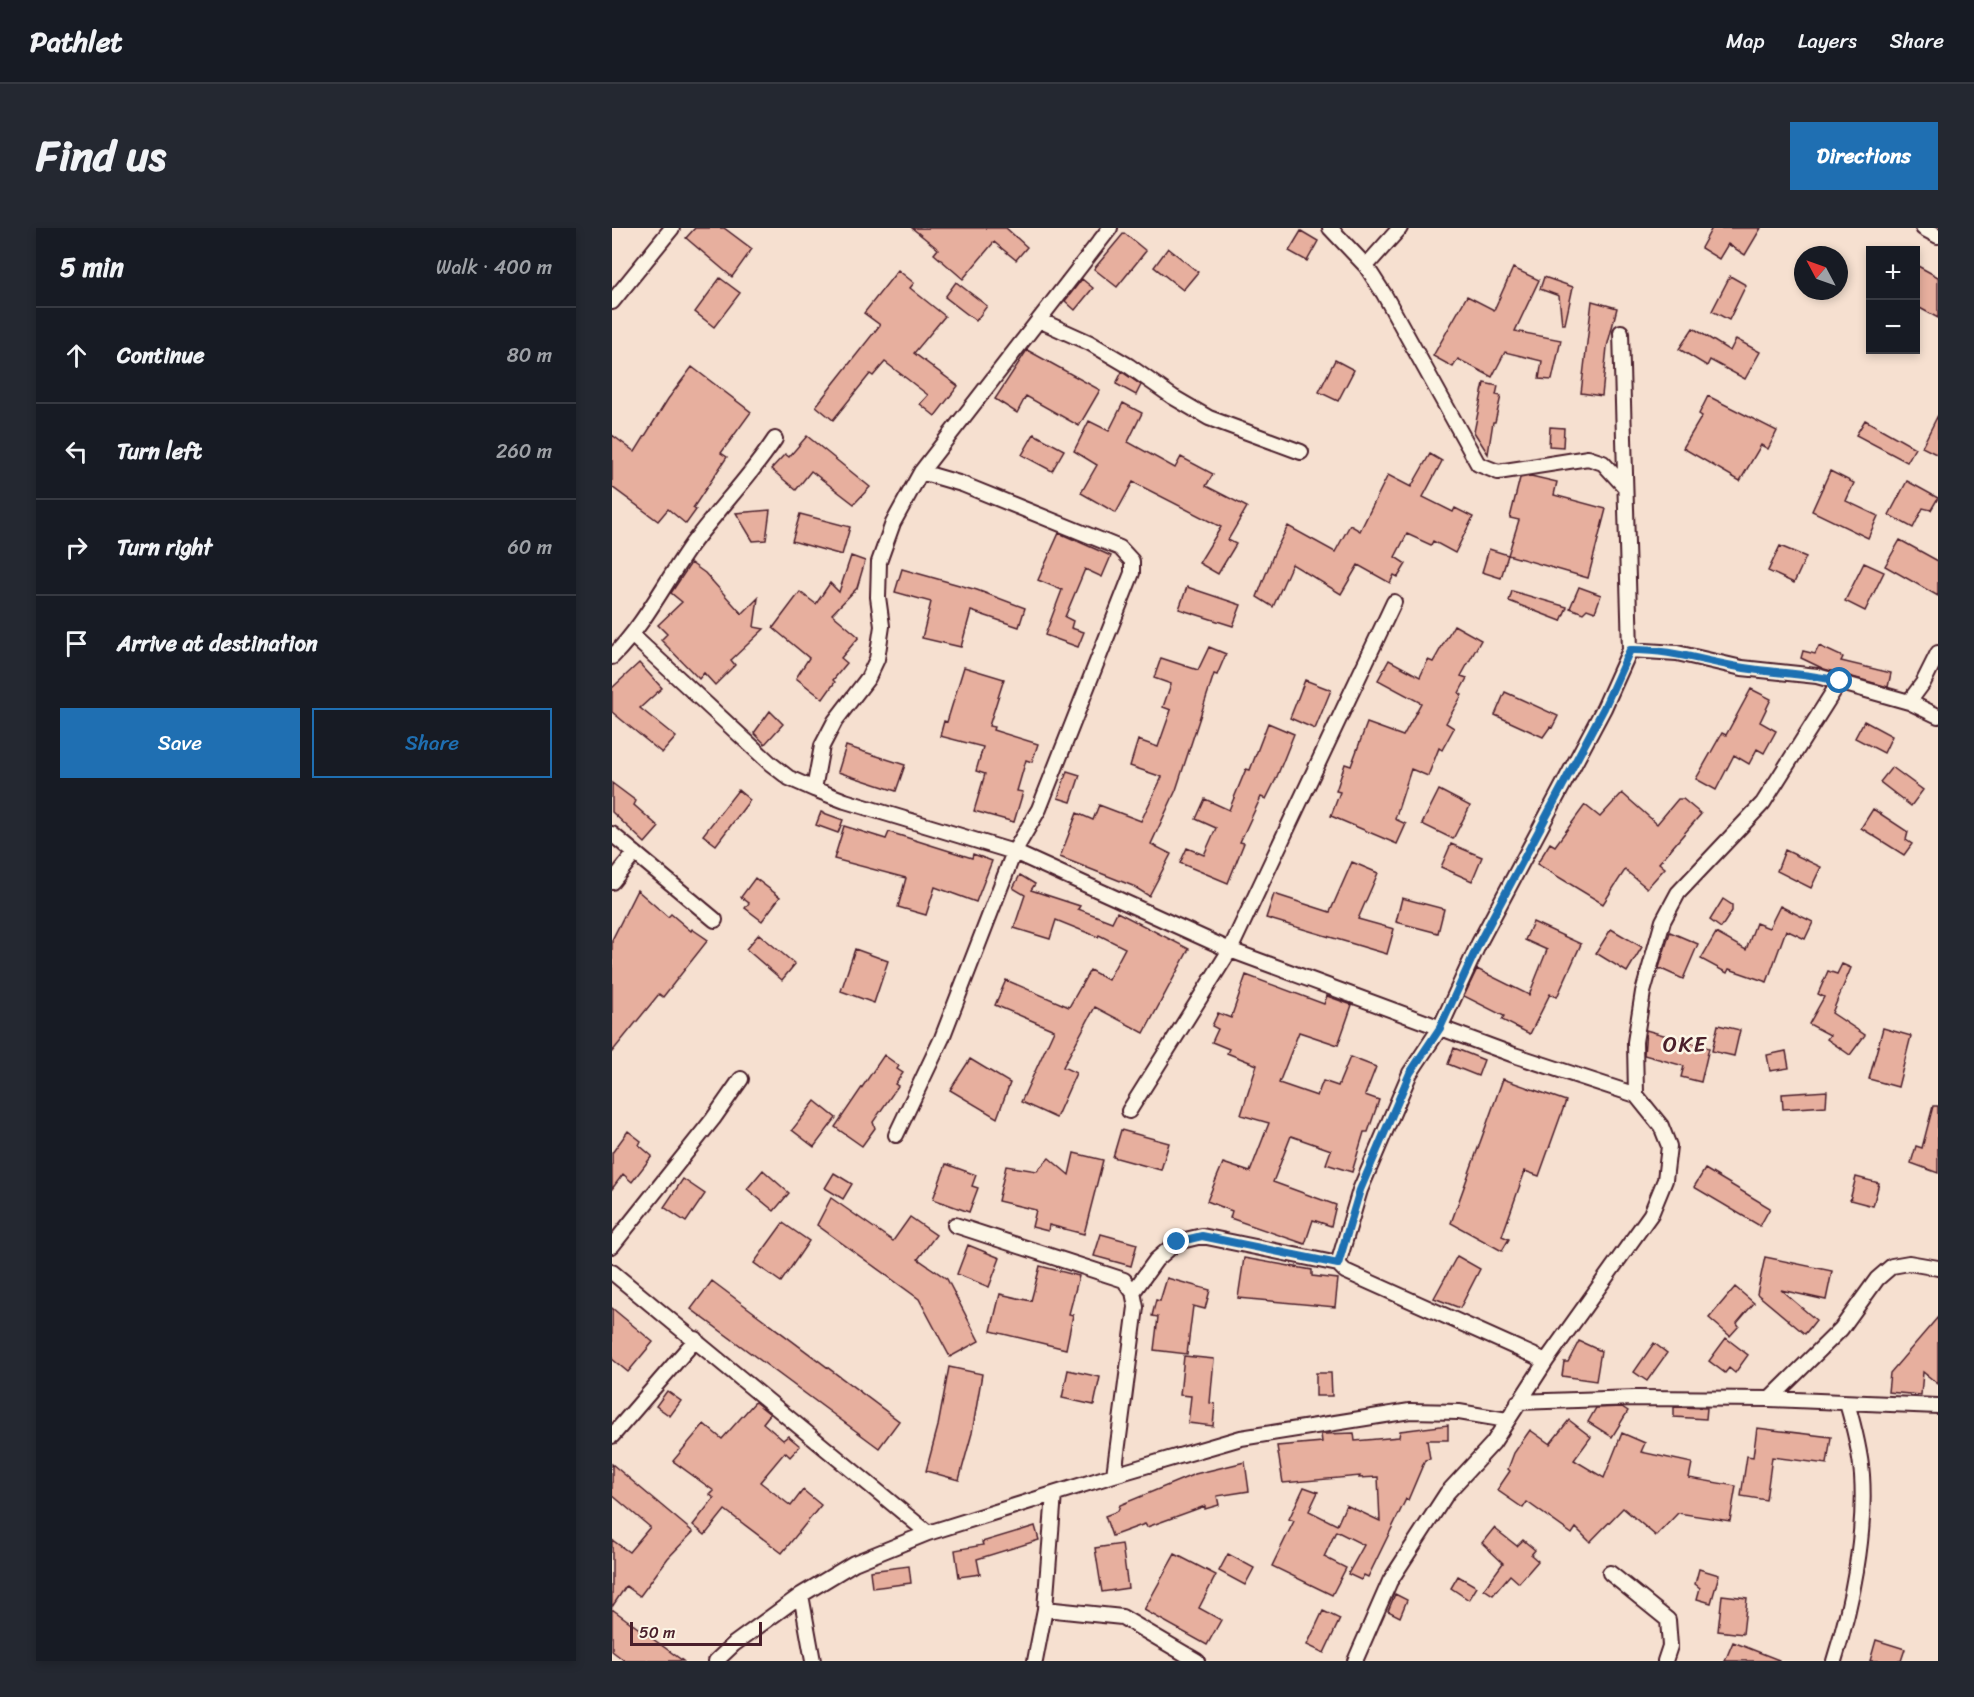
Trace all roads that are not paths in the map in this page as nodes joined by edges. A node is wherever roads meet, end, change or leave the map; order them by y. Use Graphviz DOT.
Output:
graph roads {
  1 [pos="672,228"];
  2 [pos="1110,228"];
  3 [pos="1330,228"];
  4 [pos="1400,228"];
  5 [pos="1923,228"];
  6 [pos="1938,236"];
  7 [pos="1366,266"];
  8 [pos="612,302"];
  9 [pos="1039,320"];
  10 [pos="1621,332"];
  11 [pos="775,439"];
  12 [pos="1300,452"];
  13 [pos="921,472"];
  14 [pos="1624,486"];
  15 [pos="1394,602"];
  16 [pos="633,636"];
  17 [pos="1630,650"];
  18 [pos="1938,653"];
  19 [pos="612,657"];
  20 [pos="1840,681"];
  21 [pos="1909,702"];
  22 [pos="1938,716"];
  23 [pos="814,789"];
  24 [pos="612,834"];
  25 [pos="1014,852"];
  26 [pos="635,853"];
  27 [pos="612,882"];
  28 [pos="715,920"];
  29 [pos="1230,950"];
  30 [pos="1440,1028"];
  31 [pos="741,1079"];
  32 [pos="1636,1095"];
  33 [pos="1129,1111"];
  34 [pos="896,1136"];
  35 [pos="955,1225"];
  36 [pos="612,1246"];
  37 [pos="1338,1264"];
  38 [pos="1938,1268"];
  39 [pos="612,1272"];
  40 [pos="1133,1292"];
  41 [pos="696,1339"];
  42 [pos="1546,1361"];
  43 [pos="1770,1399"];
  44 [pos="1518,1402"];
  45 [pos="1847,1403"];
  46 [pos="1938,1406"];
  47 [pos="1507,1420"];
  48 [pos="612,1436"];
  49 [pos="1114,1475"];
  50 [pos="1054,1494"];
  51 [pos="928,1533"];
  52 [pos="1610,1573"];
  53 [pos="801,1595"];
  54 [pos="1045,1609"];
  55 [pos="716,1661"];
  56 [pos="813,1661"];
  57 [pos="1035,1661"];
  58 [pos="1197,1661"];
  59 [pos="1355,1661"];
  60 [pos="1665,1661"];
  61 [pos="1834,1661"];
  1 -- 8 [label="street"];
  2 -- 9 [label="street"];
  3 -- 7 [label="street"];
  4 -- 7 [label="street"];
  5 -- 6 [label="street"];
  7 -- 14 [label="street"];
  9 -- 12 [label="street"];
  9 -- 13 [label="street"];
  10 -- 14 [label="street"];
  11 -- 16 [label="street"];
  13 -- 23 [label="street"];
  13 -- 25 [label="street"];
  14 -- 17 [label="street"];
  15 -- 29 [label="street"];
  16 -- 19 [label="street"];
  16 -- 23 [label="street"];
  17 -- 20 [label="street"];
  17 -- 30 [label="street"];
  18 -- 21 [label="street"];
  20 -- 21 [label="street"];
  20 -- 32 [label="street"];
  21 -- 22 [label="street"];
  23 -- 25 [label="street"];
  24 -- 26 [label="street"];
  25 -- 29 [label="street"];
  25 -- 34 [label="street"];
  26 -- 27 [label="street"];
  26 -- 28 [label="street"];
  29 -- 30 [label="street"];
  29 -- 33 [label="street"];
  30 -- 32 [label="street"];
  30 -- 37 [label="street"];
  31 -- 36 [label="street"];
  32 -- 42 [label="street"];
  35 -- 40 [label="street"];
  37 -- 40 [label="street"];
  37 -- 42 [label="street"];
  38 -- 43 [label="street"];
  39 -- 41 [label="street"];
  40 -- 49 [label="street"];
  41 -- 48 [label="street"];
  41 -- 51 [label="street"];
  42 -- 44 [label="street"];
  43 -- 44 [label="street"];
  43 -- 45 [label="street"];
  44 -- 47 [label="street"];
  45 -- 46 [label="street"];
  45 -- 61 [label="street"];
  47 -- 49 [label="street"];
  47 -- 59 [label="street"];
  49 -- 50 [label="street"];
  50 -- 51 [label="street"];
  50 -- 54 [label="street"];
  51 -- 53 [label="street"];
  52 -- 60 [label="street"];
  53 -- 55 [label="street"];
  53 -- 56 [label="street"];
  54 -- 57 [label="street"];
  54 -- 58 [label="street"];
}
